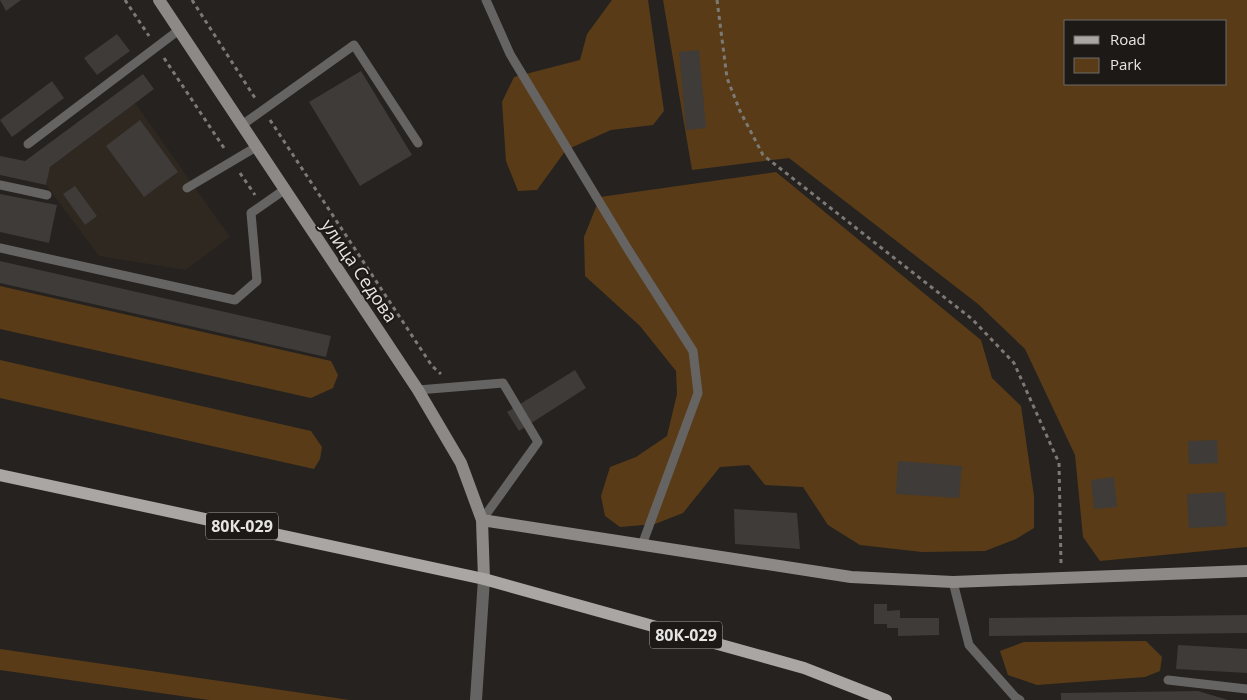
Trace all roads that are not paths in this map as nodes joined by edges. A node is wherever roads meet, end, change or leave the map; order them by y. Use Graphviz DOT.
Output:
graph roads {
  1 [pos="159,0"];
  2 [pos="486,0"];
  3 [pos="179,30"];
  4 [pos="242,125"];
  5 [pos="418,143"];
  6 [pos="28,144"];
  7 [pos="256,147"];
  8 [pos="0,185"];
  9 [pos="187,188"];
  10 [pos="284,190"];
  11 [pos="46,195"];
  12 [pos="0,248"];
  13 [pos="418,390"];
  14 [pos="0,476"];
  15 [pos="482,520"];
  16 [pos="642,545"];
  17 [pos="1247,570"];
  18 [pos="484,579"];
  19 [pos="953,582"];
  20 [pos="1168,680"];
  21 [pos="1247,689"];
  22 [pos="476,700"];
  23 [pos="886,700"];
  24 [pos="1020,700"];
  1 -- 3 [label="street, улица Седова"];
  2 -- 16 [label="lane"];
  3 -- 4 [label="street, улица Седова"];
  3 -- 6 [label="lane"];
  4 -- 5 [label="lane"];
  4 -- 7 [label="street, улица Седова"];
  7 -- 9 [label="lane"];
  7 -- 10 [label="street, улица Седова"];
  8 -- 11 [label="lane"];
  10 -- 12 [label="lane"];
  10 -- 13 [label="street, улица Седова"];
  13 -- 15 [label="street, улица Седова"];
  13 -- 15 [label="lane"];
  14 -- 18 [label="main road, 80К-029"];
  15 -- 16 [label="street"];
  15 -- 18 [label="street, улица Седова"];
  16 -- 19 [label="street"];
  17 -- 19 [label="street"];
  18 -- 22 [label="street"];
  18 -- 23 [label="main road, 80К-029"];
  19 -- 24 [label="lane"];
  20 -- 21 [label="lane"];
}
